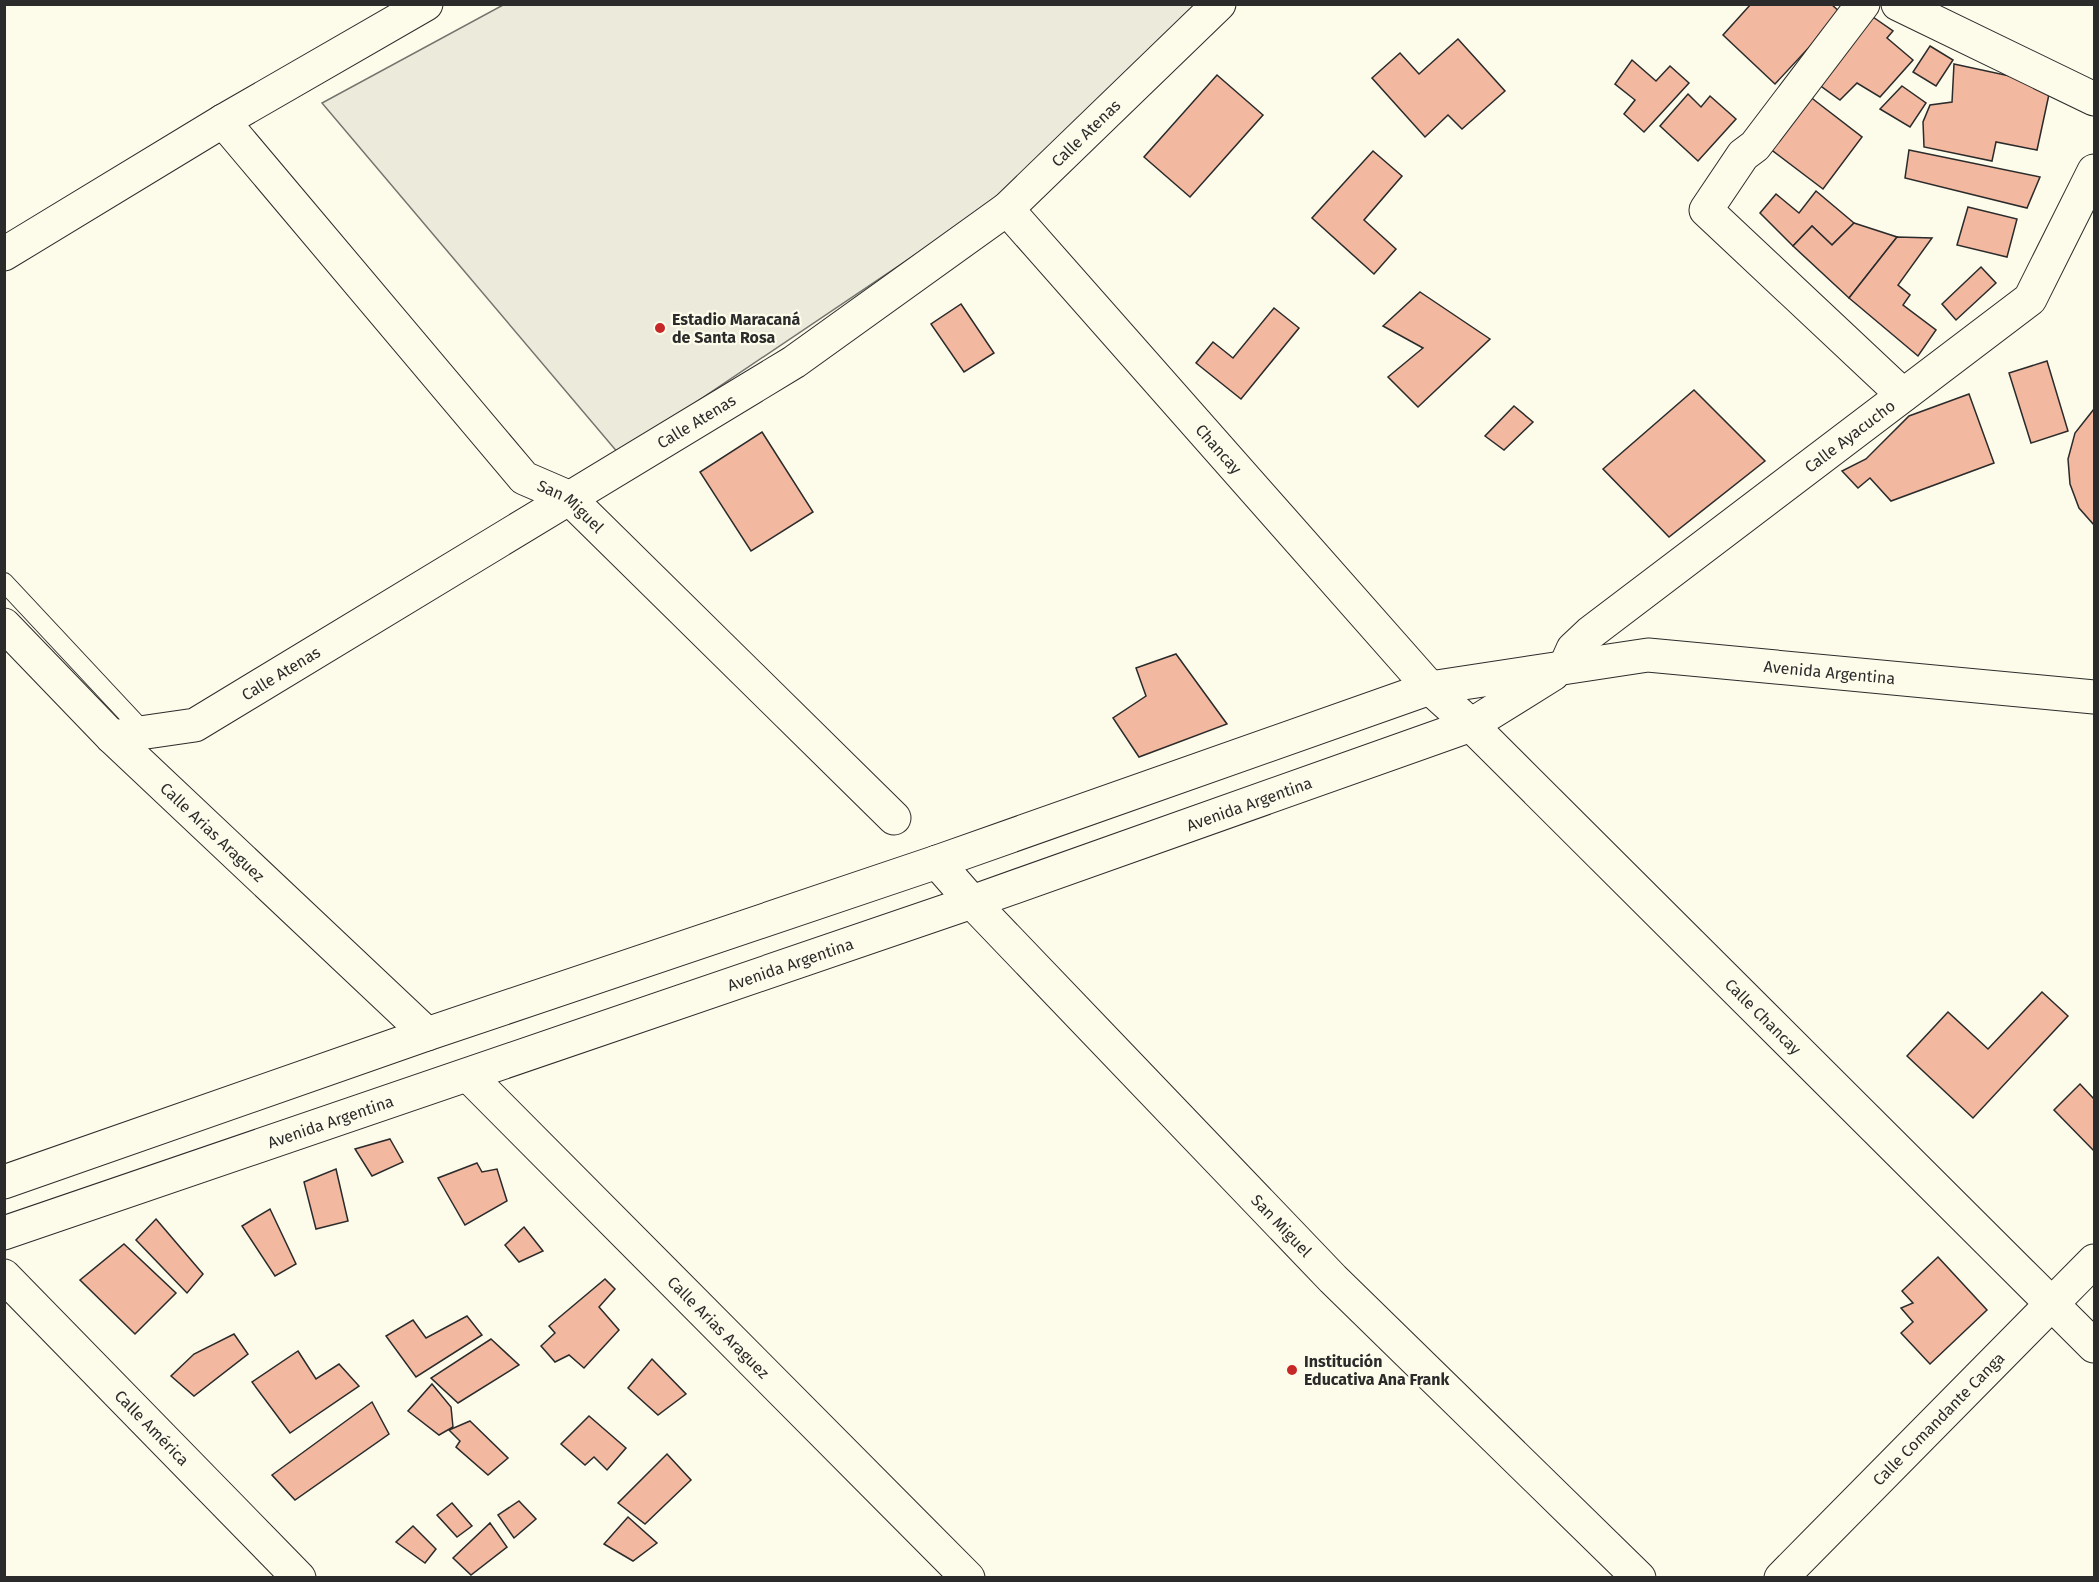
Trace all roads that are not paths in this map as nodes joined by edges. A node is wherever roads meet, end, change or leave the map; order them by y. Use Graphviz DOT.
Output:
graph roads {
  1 [pos="426,4"];
  2 [pos="1220,4"];
  3 [pos="1863,4"];
  4 [pos="1898,4"];
  5 [pos="2094,99"];
  6 [pos="223,121"];
  7 [pos="2094,171"];
  8 [pos="1007,208"];
  9 [pos="4,254"];
  10 [pos="1903,395"];
  11 [pos="568,497"];
  12 [pos="4,582"];
  13 [pos="4,625"];
  14 [pos="1565,667"];
  15 [pos="1430,688"];
  16 [pos="2094,697"];
  17 [pos="1472,725"];
  18 [pos="146,734"];
  19 [pos="112,737"];
  20 [pos="894,818"];
  21 [pos="938,862"];
  22 [pos="972,902"];
  23 [pos="428,1034"];
  24 [pos="469,1076"];
  25 [pos="4,1182"];
  26 [pos="4,1233"];
  27 [pos="2094,1261"];
  28 [pos="4,1276"];
  29 [pos="2050,1304"];
  30 [pos="2094,1346"];
  31 [pos="299,1578"];
  32 [pos="968,1578"];
  33 [pos="1639,1578"];
  34 [pos="1781,1578"];
  1 -- 6 [label="street"];
  2 -- 8 [label="street, Calle Atenas"];
  3 -- 10 [label="street"];
  4 -- 5 [label="street"];
  6 -- 9 [label="street"];
  6 -- 11 [label="street, San Miguel"];
  7 -- 10 [label="street, Calle Ayacucho"];
  8 -- 11 [label="street, Calle Atenas"];
  8 -- 15 [label="street, Chancay"];
  10 -- 14 [label="street, Calle Ayacucho"];
  11 -- 18 [label="street, Calle Atenas"];
  11 -- 20 [label="street, San Miguel"];
  12 -- 18 [label="lane"];
  13 -- 19 [label="street, Calle Arias Araguez"];
  14 -- 15 [label="street, Avenida Argentina"];
  14 -- 16 [label="street, Avenida Argentina"];
  14 -- 17 [label="street, Avenida Argentina"];
  15 -- 17 [label="street, Calle Chancay"];
  15 -- 21 [label="street, Avenida Argentina"];
  17 -- 22 [label="street, Avenida Argentina"];
  17 -- 29 [label="street, Calle Chancay"];
  18 -- 19 [label="street, Calle Atenas"];
  19 -- 23 [label="street, Calle Arias Araguez"];
  21 -- 22 [label="street, San Miguel"];
  21 -- 23 [label="street, Avenida Argentina"];
  22 -- 24 [label="street, Avenida Argentina"];
  22 -- 33 [label="street, San Miguel"];
  23 -- 25 [label="street, Avenida Argentina"];
  24 -- 26 [label="street, Avenida Argentina"];
  24 -- 32 [label="street, Calle Arias Araguez"];
  27 -- 29 [label="street, Calle Comandante Canga"];
  28 -- 31 [label="street, Calle América"];
  29 -- 30 [label="street, Calle Chancay"];
  29 -- 34 [label="street, Calle Comandante Canga"];
}
